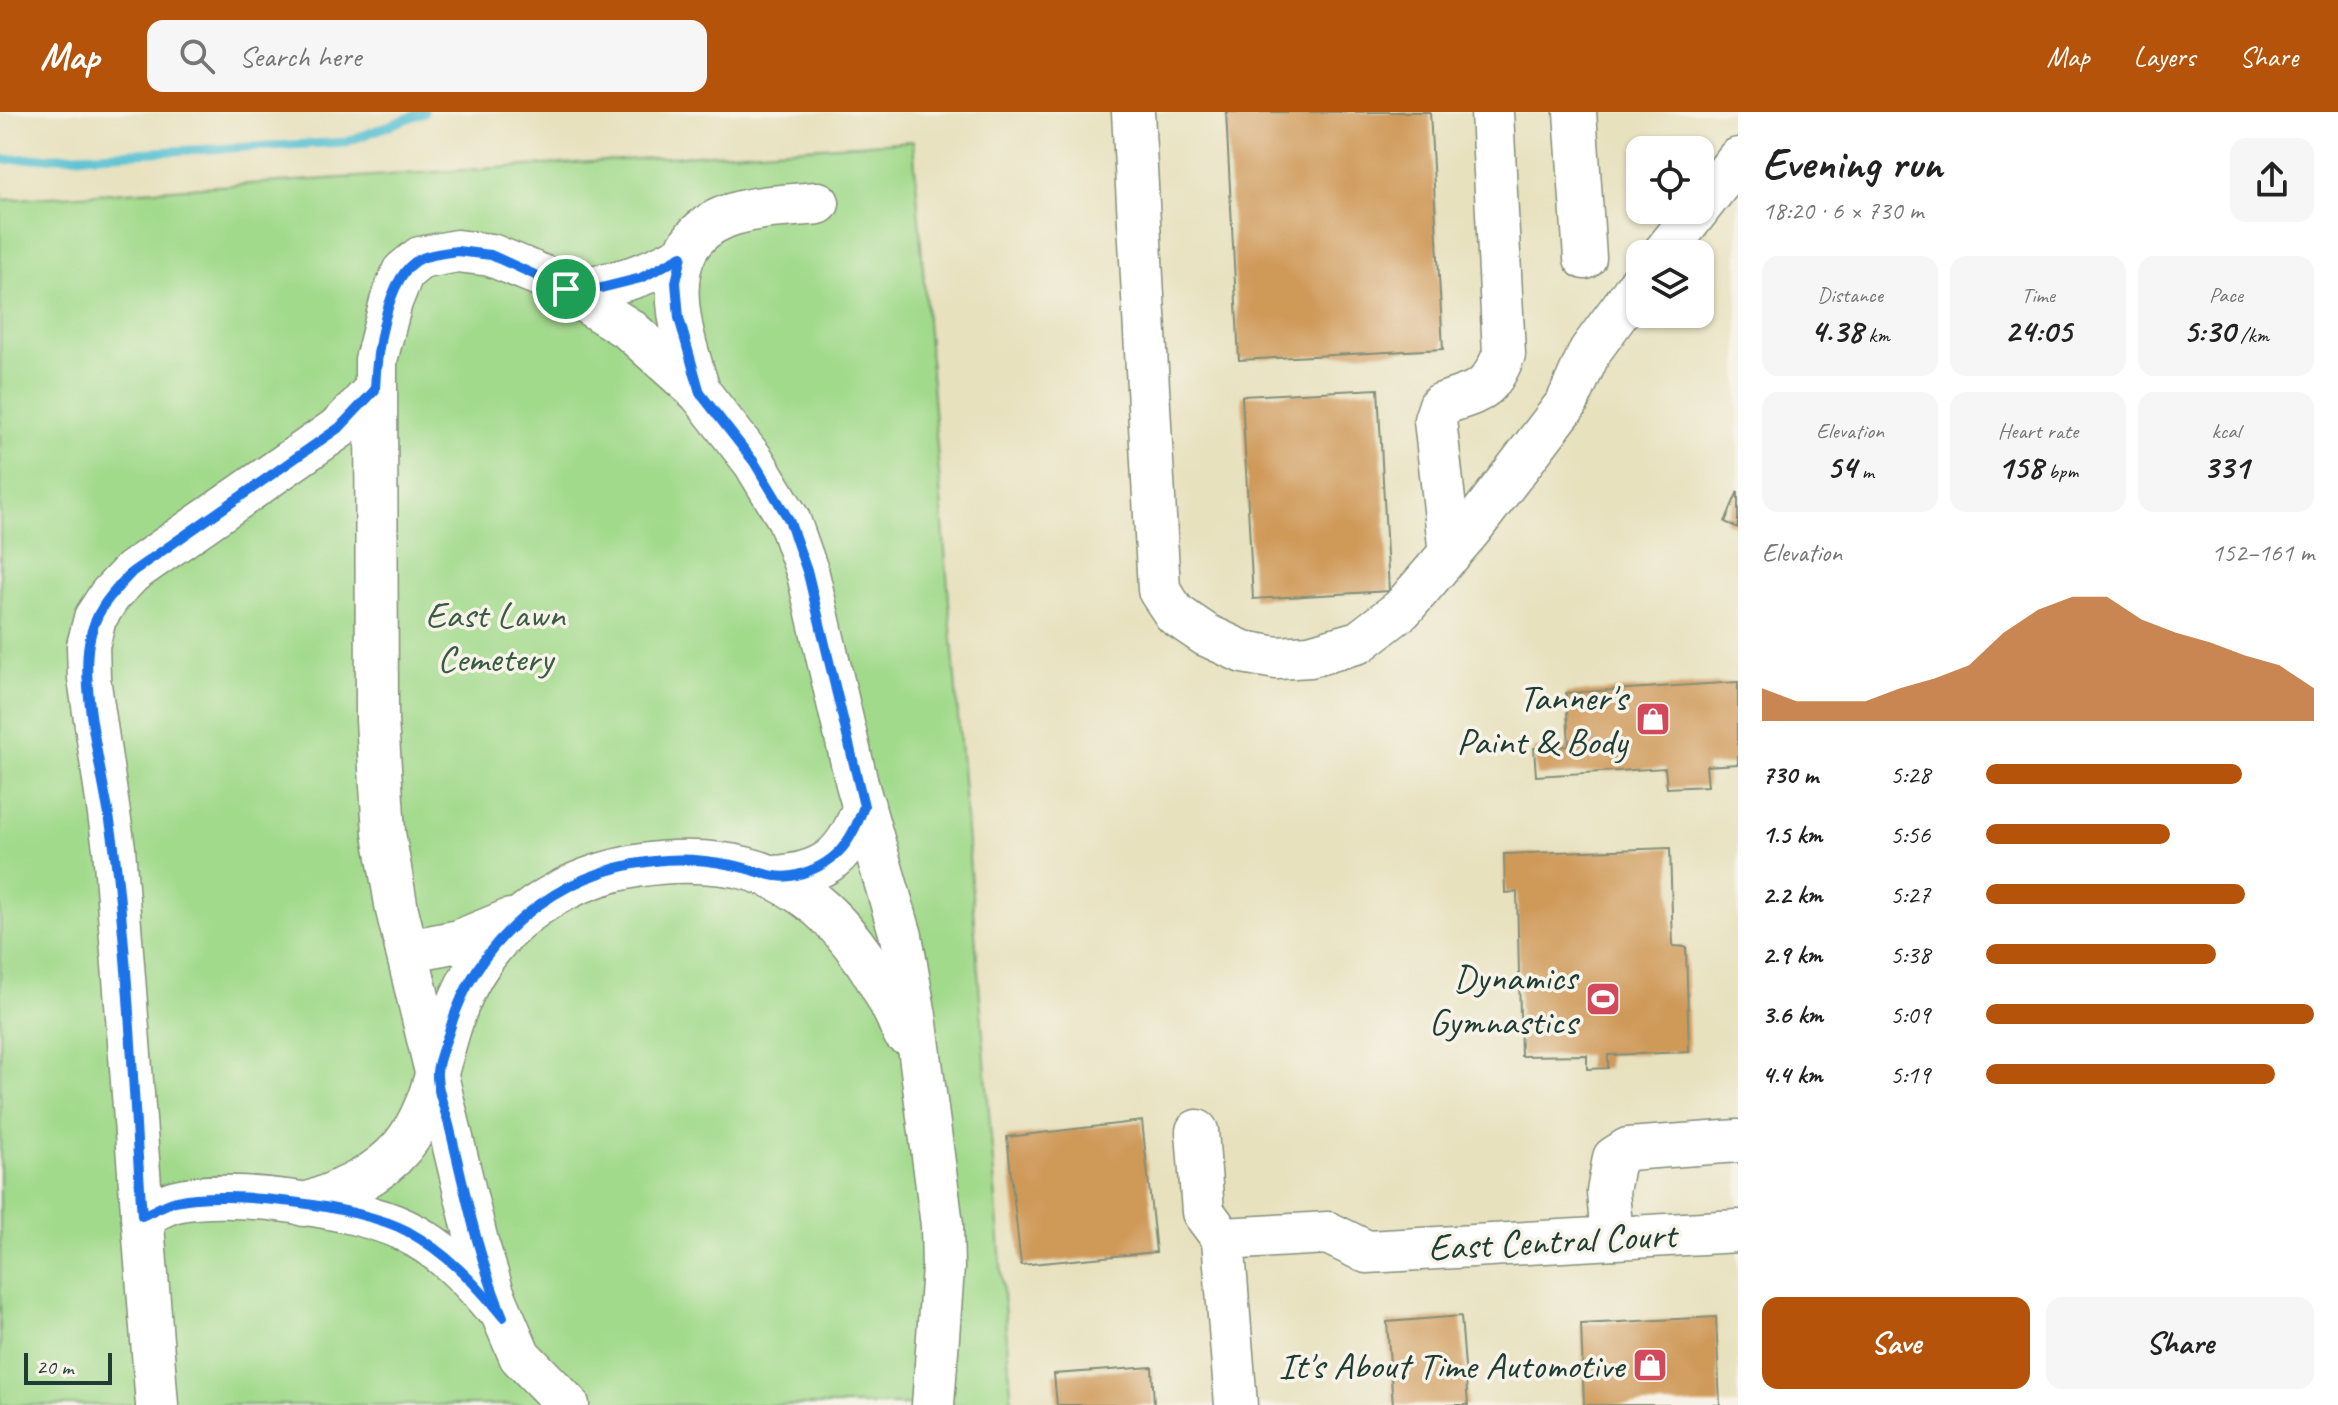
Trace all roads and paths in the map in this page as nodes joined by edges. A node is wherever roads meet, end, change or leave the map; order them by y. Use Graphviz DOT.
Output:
graph roads {
  1 [pos="1133,112"];
  2 [pos="1492,112"];
  3 [pos="1575,112"];
  4 [pos="1738,159"];
  5 [pos="1714,190"];
  6 [pos="818,203"];
  7 [pos="1687,224"];
  8 [pos="1674,240"];
  9 [pos="682,256"];
  10 [pos="1585,258"];
  11 [pos="566,289"];
  12 [pos="1626,302"];
  13 [pos="375,390"];
  14 [pos="700,393"];
  15 [pos="1450,554"];
  16 [pos="864,806"];
  17 [pos="773,877"];
  18 [pos="532,907"];
  19 [pos="407,951"];
  20 [pos="436,1073"];
  21 [pos="922,1076"];
  22 [pos="1197,1131"];
  23 [pos="1738,1141"];
  24 [pos="304,1205"];
  25 [pos="142,1216"];
  26 [pos="1738,1231"];
  27 [pos="1612,1238"];
  28 [pos="1223,1239"];
  29 [pos="503,1317"];
  30 [pos="520,1356"];
  31 [pos="157,1405"];
  32 [pos="526,1405"];
  33 [pos="568,1405"];
  34 [pos="933,1405"];
  35 [pos="1236,1405"];
  1 -- 15 [label="street"];
  2 -- 15 [label="street"];
  3 -- 10 [label="street"];
  4 -- 5 [label="street"];
  6 -- 9 [label="street"];
  7 -- 8 [label="street"];
  9 -- 11 [label="street"];
  9 -- 14 [label="street"];
  11 -- 13 [label="street"];
  11 -- 14 [label="street"];
  12 -- 15 [label="street"];
  13 -- 19 [label="street"];
  13 -- 25 [label="street"];
  14 -- 16 [label="street"];
  16 -- 17 [label="street"];
  16 -- 21 [label="street"];
  17 -- 18 [label="street"];
  17 -- 21 [label="street"];
  18 -- 19 [label="street"];
  18 -- 20 [label="street"];
  19 -- 20 [label="street"];
  20 -- 24 [label="street"];
  20 -- 29 [label="street"];
  21 -- 34 [label="street"];
  22 -- 28 [label="street"];
  23 -- 27 [label="street"];
  24 -- 25 [label="street"];
  24 -- 29 [label="street"];
  25 -- 31 [label="street"];
  26 -- 27 [label="street, East Central Court"];
  27 -- 28 [label="street, East Central Court"];
  28 -- 35 [label="street"];
  29 -- 30 [label="street"];
  30 -- 32 [label="street"];
  30 -- 33 [label="street"];
}
